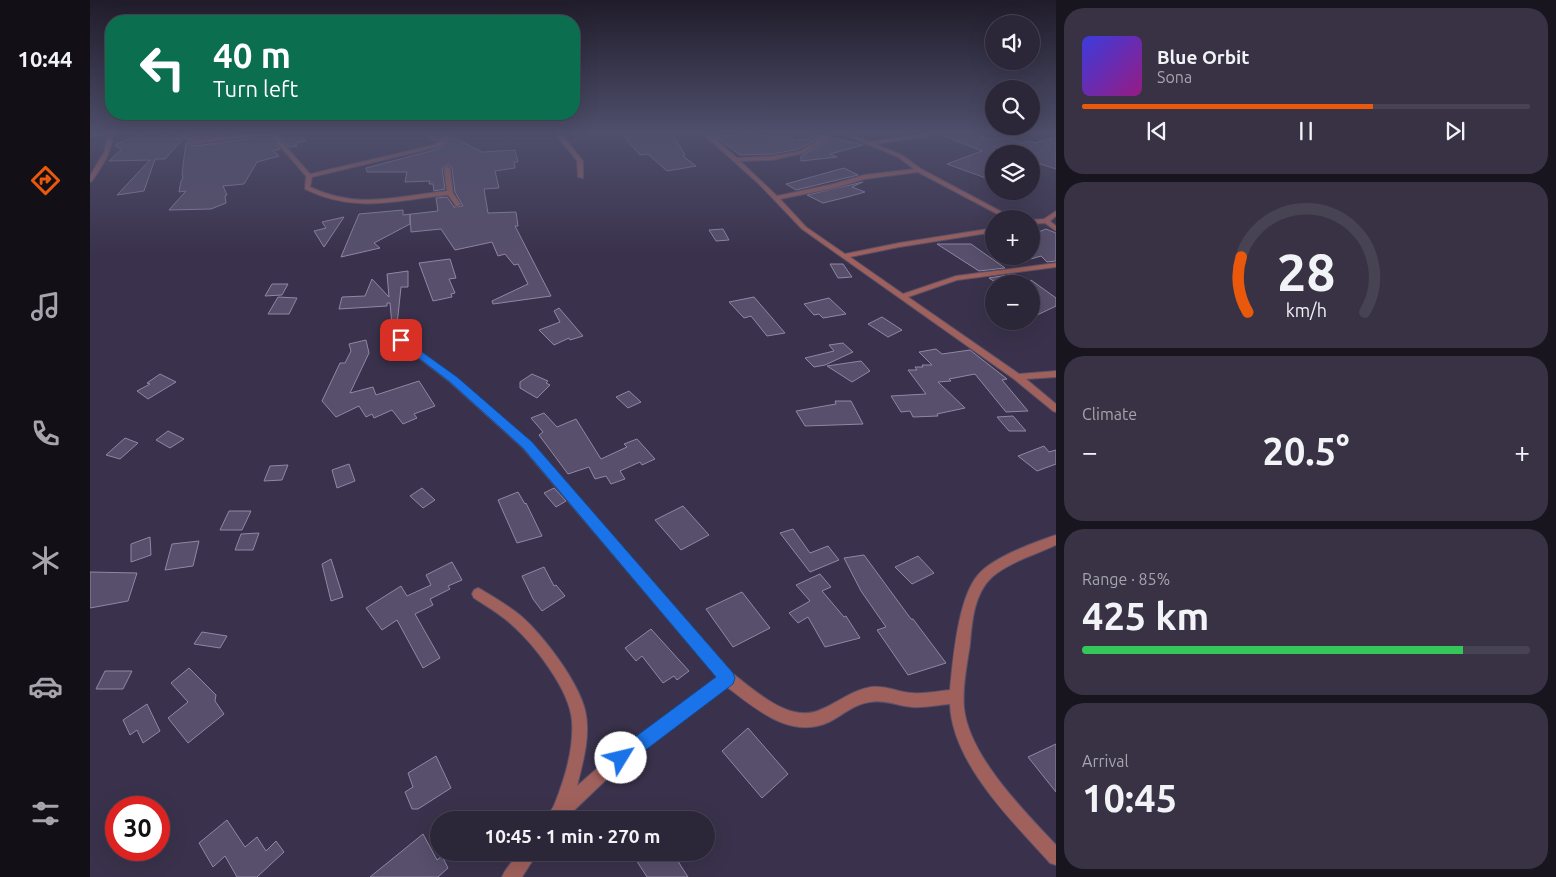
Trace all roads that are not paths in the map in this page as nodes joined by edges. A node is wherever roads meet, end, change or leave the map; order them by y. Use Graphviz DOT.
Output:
graph roads {
  1 [pos="306,173"];
  2 [pos="322,173"];
  3 [pos="448,173"];
  4 [pos="581,173"];
  5 [pos="749,173"];
  6 [pos="896,173"];
  7 [pos="925,173"];
  8 [pos="309,176"];
  9 [pos="581,177"];
  10 [pos="450,193"];
  11 [pos="775,198"];
  12 [pos="458,205"];
  13 [pos="995,210"];
  14 [pos="1056,213"];
  15 [pos="1040,221"];
  16 [pos="1046,221"];
  17 [pos="1056,228"];
  18 [pos="985,231"];
  19 [pos="844,256"];
  20 [pos="1056,265"];
  21 [pos="903,296"];
  22 [pos="401,340"];
  23 [pos="1056,374"];
  24 [pos="1017,377"];
  25 [pos="1056,409"];
  26 [pos="1056,540"];
  27 [pos="478,594"];
  28 [pos="727,678"];
  29 [pos="957,696"];
  30 [pos="559,811"];
  31 [pos="561,811"];
  32 [pos="1056,856"];
  33 [pos="523,861"];
  34 [pos="511,877"];
  1 -- 8 [label="street"];
  2 -- 8 [label="street"];
  3 -- 10 [label="street"];
  4 -- 9 [label="street"];
  5 -- 11 [label="street"];
  6 -- 11 [label="street"];
  7 -- 13 [label="street"];
  8 -- 10 [label="street"];
  10 -- 12 [label="street"];
  11 -- 19 [label="street"];
  14 -- 16 [label="street"];
  15 -- 16 [label="street"];
  16 -- 17 [label="street"];
  18 -- 19 [label="street"];
  19 -- 21 [label="street"];
  20 -- 21 [label="street"];
  21 -- 24 [label="street"];
  22 -- 28 [label="street"];
  23 -- 24 [label="street"];
  24 -- 25 [label="street"];
  26 -- 29 [label="street"];
  27 -- 30 [label="street"];
  28 -- 29 [label="street"];
  28 -- 31 [label="street"];
  29 -- 32 [label="street"];
  33 -- 34 [label="street"];
}
